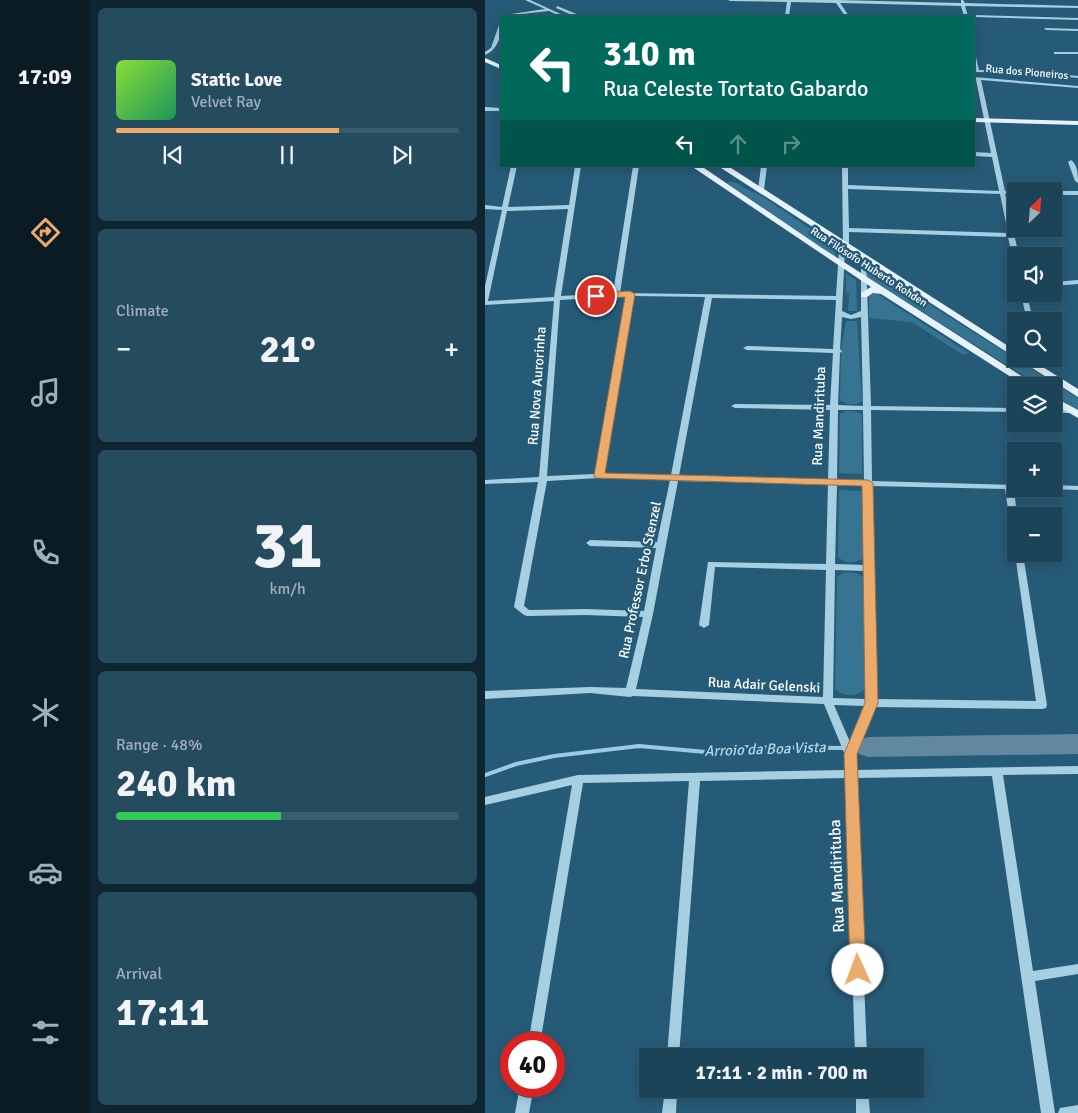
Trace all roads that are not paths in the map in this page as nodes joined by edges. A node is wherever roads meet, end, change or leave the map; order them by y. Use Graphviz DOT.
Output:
graph roads {
  1 [pos="527,0"];
  2 [pos="542,0"];
  3 [pos="730,0"];
  4 [pos="789,1"];
  5 [pos="837,1"];
  6 [pos="962,2"];
  7 [pos="1078,7"];
  8 [pos="549,10"];
  9 [pos="512,15"];
  10 [pos="561,15"];
  11 [pos="575,15"];
  12 [pos="787,15"];
  13 [pos="846,15"];
  14 [pos="966,15"];
  15 [pos="975,16"];
  16 [pos="1078,19"];
  17 [pos="500,29"];
  18 [pos="1046,29"];
  19 [pos="1078,30"];
  20 [pos="1057,52"];
  21 [pos="1078,53"];
  22 [pos="485,54"];
  23 [pos="485,60"];
  24 [pos="500,66"];
  25 [pos="976,74"];
  26 [pos="1078,77"];
  27 [pos="1078,87"];
  28 [pos="977,88"];
  29 [pos="485,109"];
  30 [pos="500,110"];
  31 [pos="975,120"];
  32 [pos="987,121"];
  33 [pos="1078,123"];
  34 [pos="975,154"];
  35 [pos="994,155"];
  36 [pos="1071,162"];
  37 [pos="514,167"];
  38 [pos="578,167"];
  39 [pos="636,167"];
  40 [pos="697,167"];
  41 [pos="724,167"];
  42 [pos="765,167"];
  43 [pos="845,167"];
  44 [pos="762,180"];
  45 [pos="745,181"];
  46 [pos="1078,181"];
  47 [pos="724,185"];
  48 [pos="845,187"];
  49 [pos="761,190"];
  50 [pos="1002,192"];
  51 [pos="1007,192"];
  52 [pos="1063,193"];
  53 [pos="1078,193"];
  54 [pos="485,207"];
  55 [pos="571,207"];
  56 [pos="505,209"];
  57 [pos="1007,216"];
  58 [pos="846,232"];
  59 [pos="1007,235"];
  60 [pos="830,236"];
  61 [pos="846,246"];
  62 [pos="864,256"];
  63 [pos="841,264"];
  64 [pos="863,278"];
  65 [pos="1078,282"];
  66 [pos="1062,283"];
  67 [pos="882,291"];
  68 [pos="630,294"];
  69 [pos="616,295"];
  70 [pos="863,295"];
  71 [pos="709,296"];
  72 [pos="840,298"];
  73 [pos="557,299"];
  74 [pos="485,302"];
  75 [pos="839,312"];
  76 [pos="864,312"];
  77 [pos="747,348"];
  78 [pos="1007,349"];
  79 [pos="838,351"];
  80 [pos="1036,367"];
  81 [pos="1040,367"];
  82 [pos="1041,370"];
  83 [pos="1018,377"];
  84 [pos="1078,394"];
  85 [pos="1062,405"];
  86 [pos="735,406"];
  87 [pos="834,408"];
  88 [pos="867,408"];
  89 [pos="1007,410"];
  90 [pos="1062,412"];
  91 [pos="1075,413"];
  92 [pos="599,476"];
  93 [pos="675,478"];
  94 [pos="543,479"];
  95 [pos="485,482"];
  96 [pos="833,482"];
  97 [pos="868,483"];
  98 [pos="1007,486"];
  99 [pos="1062,487"];
  100 [pos="1078,488"];
  101 [pos="590,543"];
  102 [pos="662,546"];
  103 [pos="1020,562"];
  104 [pos="831,567"];
  105 [pos="869,568"];
  106 [pos="648,614"];
  107 [pos="704,625"];
  108 [pos="630,692"];
  109 [pos="485,695"];
  110 [pos="828,702"];
  111 [pos="871,703"];
  112 [pos="850,754"];
  113 [pos="1078,770"];
  114 [pos="997,771"];
  115 [pos="851,773"];
  116 [pos="695,776"];
  117 [pos="578,778"];
  118 [pos="485,800"];
  119 [pos="1078,969"];
  120 [pos="1028,977"];
  121 [pos="536,1032"];
  122 [pos="674,1048"];
  123 [pos="861,1048"];
  124 [pos="525,1097"];
  125 [pos="670,1098"];
  126 [pos="863,1098"];
  127 [pos="1078,1111"];
  128 [pos="522,1113"];
  129 [pos="669,1113"];
  130 [pos="863,1113"];
  131 [pos="1048,1113"];
  132 [pos="1065,1113"];
  1 -- 8 [label="street"];
  2 -- 11 [label="street"];
  3 -- 4 [label="street"];
  4 -- 5 [label="street"];
  4 -- 12 [label="street"];
  5 -- 6 [label="street"];
  5 -- 13 [label="street"];
  6 -- 7 [label="street"];
  6 -- 14 [label="street"];
  8 -- 9 [label="street"];
  8 -- 10 [label="street"];
  15 -- 16 [label="street"];
  17 -- 22 [label="street"];
  18 -- 19 [label="street"];
  20 -- 21 [label="street"];
  23 -- 24 [label="main road"];
  25 -- 26 [label="street, Rua dos Pioneiros"];
  25 -- 27 [label="street, Rua dos Pioneiros"];
  25 -- 28 [label="street"];
  28 -- 32 [label="street"];
  29 -- 30 [label="street"];
  31 -- 32 [label="main road"];
  32 -- 33 [label="main road"];
  32 -- 35 [label="street"];
  34 -- 35 [label="street"];
  35 -- 50 [label="street"];
  36 -- 46 [label="street"];
  37 -- 56 [label="street"];
  38 -- 55 [label="street, Rua Nova Aurorinha"];
  39 -- 69 [label="street"];
  40 -- 47 [label="main road, Rua Filósofo Huberto Rohden"];
  41 -- 45 [label="main road, Rua Filósofo Huberto Rohden"];
  42 -- 44 [label="street"];
  43 -- 48 [label="street, Rua Mandirituba"];
  44 -- 45 [label="street"];
  44 -- 49 [label="street"];
  45 -- 47 [label="main road"];
  45 -- 49 [label="main road, Rua Filósofo Huberto Rohden"];
  47 -- 63 [label="main road, Rua Filósofo Huberto Rohden"];
  48 -- 50 [label="street"];
  48 -- 58 [label="street, Rua Mandirituba"];
  49 -- 60 [label="main road, Rua Filósofo Huberto Rohden"];
  50 -- 51 [label="street"];
  50 -- 57 [label="street"];
  52 -- 53 [label="street"];
  54 -- 56 [label="street"];
  55 -- 56 [label="street"];
  55 -- 73 [label="street, Rua Nova Aurorinha"];
  56 -- 74 [label="street"];
  58 -- 59 [label="street"];
  58 -- 60 [label="main road"];
  58 -- 61 [label="street, Rua Mandirituba"];
  60 -- 61 [label="main road, Rua Filósofo Huberto Rohden"];
  61 -- 62 [label="main road, Rua Filósofo Huberto Rohden"];
  61 -- 63 [label="street, Rua Mandirituba"];
  62 -- 64 [label="street, Rua Mandirituba"];
  62 -- 78 [label="main road, Rua Filósofo Huberto Rohden"];
  63 -- 64 [label="main road, Rua Filósofo Huberto Rohden"];
  63 -- 72 [label="street, Rua Mandirituba"];
  64 -- 67 [label="main road, Rua Filósofo Huberto Rohden"];
  64 -- 70 [label="street, Rua Mandirituba"];
  65 -- 66 [label="street"];
  67 -- 70 [label="main road"];
  67 -- 83 [label="main road, Rua Filósofo Huberto Rohden"];
  68 -- 69 [label="street"];
  68 -- 71 [label="street"];
  68 -- 92 [label="street"];
  69 -- 73 [label="street"];
  70 -- 76 [label="street, Rua Mandirituba"];
  71 -- 72 [label="street"];
  71 -- 93 [label="street, Rua Professor Erbo Stenzel"];
  72 -- 75 [label="street, Rua Mandirituba"];
  73 -- 74 [label="street"];
  73 -- 94 [label="street, Rua Nova Aurorinha"];
  75 -- 76 [label="street"];
  75 -- 79 [label="street, Rua Mandirituba"];
  76 -- 88 [label="street, Rua Mandirituba"];
  77 -- 79 [label="street"];
  79 -- 87 [label="street, Rua Mandirituba"];
  80 -- 82 [label="main road"];
  81 -- 82 [label="street"];
  82 -- 84 [label="main road"];
  85 -- 91 [label="main road"];
  86 -- 87 [label="street"];
  87 -- 88 [label="street"];
  87 -- 96 [label="street, Rua Mandirituba"];
  88 -- 89 [label="street"];
  88 -- 97 [label="street, Rua Mandirituba"];
  90 -- 91 [label="street"];
  92 -- 93 [label="street"];
  92 -- 94 [label="street"];
  93 -- 96 [label="street"];
  93 -- 102 [label="street, Rua Professor Erbo Stenzel"];
  94 -- 95 [label="street"];
  94 -- 106 [label="street, Rua Nova Aurorinha"];
  96 -- 97 [label="street"];
  96 -- 104 [label="street, Rua Mandirituba"];
  97 -- 98 [label="street"];
  97 -- 105 [label="street, Rua Mandirituba"];
  99 -- 100 [label="street"];
  101 -- 102 [label="street"];
  102 -- 106 [label="street, Rua Professor Erbo Stenzel"];
  103 -- 111 [label="street, Rua Adair Gelenski"];
  104 -- 105 [label="street"];
  104 -- 107 [label="street"];
  104 -- 110 [label="street, Rua Mandirituba"];
  105 -- 111 [label="street, Rua Mandirituba"];
  106 -- 108 [label="street, Rua Professor Erbo Stenzel"];
  108 -- 109 [label="street, Rua Adair Gelenski"];
  108 -- 110 [label="street, Rua Adair Gelenski"];
  110 -- 111 [label="street, Rua Adair Gelenski"];
  110 -- 112 [label="street, Rua Mandirituba"];
  111 -- 112 [label="street, Rua Mandirituba"];
  112 -- 115 [label="street, Rua Mandirituba"];
  113 -- 114 [label="street"];
  114 -- 115 [label="street"];
  114 -- 120 [label="street"];
  115 -- 116 [label="street"];
  115 -- 123 [label="street, Rua Mandirituba"];
  116 -- 117 [label="street"];
  116 -- 122 [label="street"];
  117 -- 118 [label="street"];
  117 -- 121 [label="street"];
  119 -- 120 [label="street"];
  120 -- 131 [label="street"];
  124 -- 128 [label="street"];
  125 -- 129 [label="street"];
  126 -- 130 [label="street"];
  127 -- 132 [label="street"];
}
